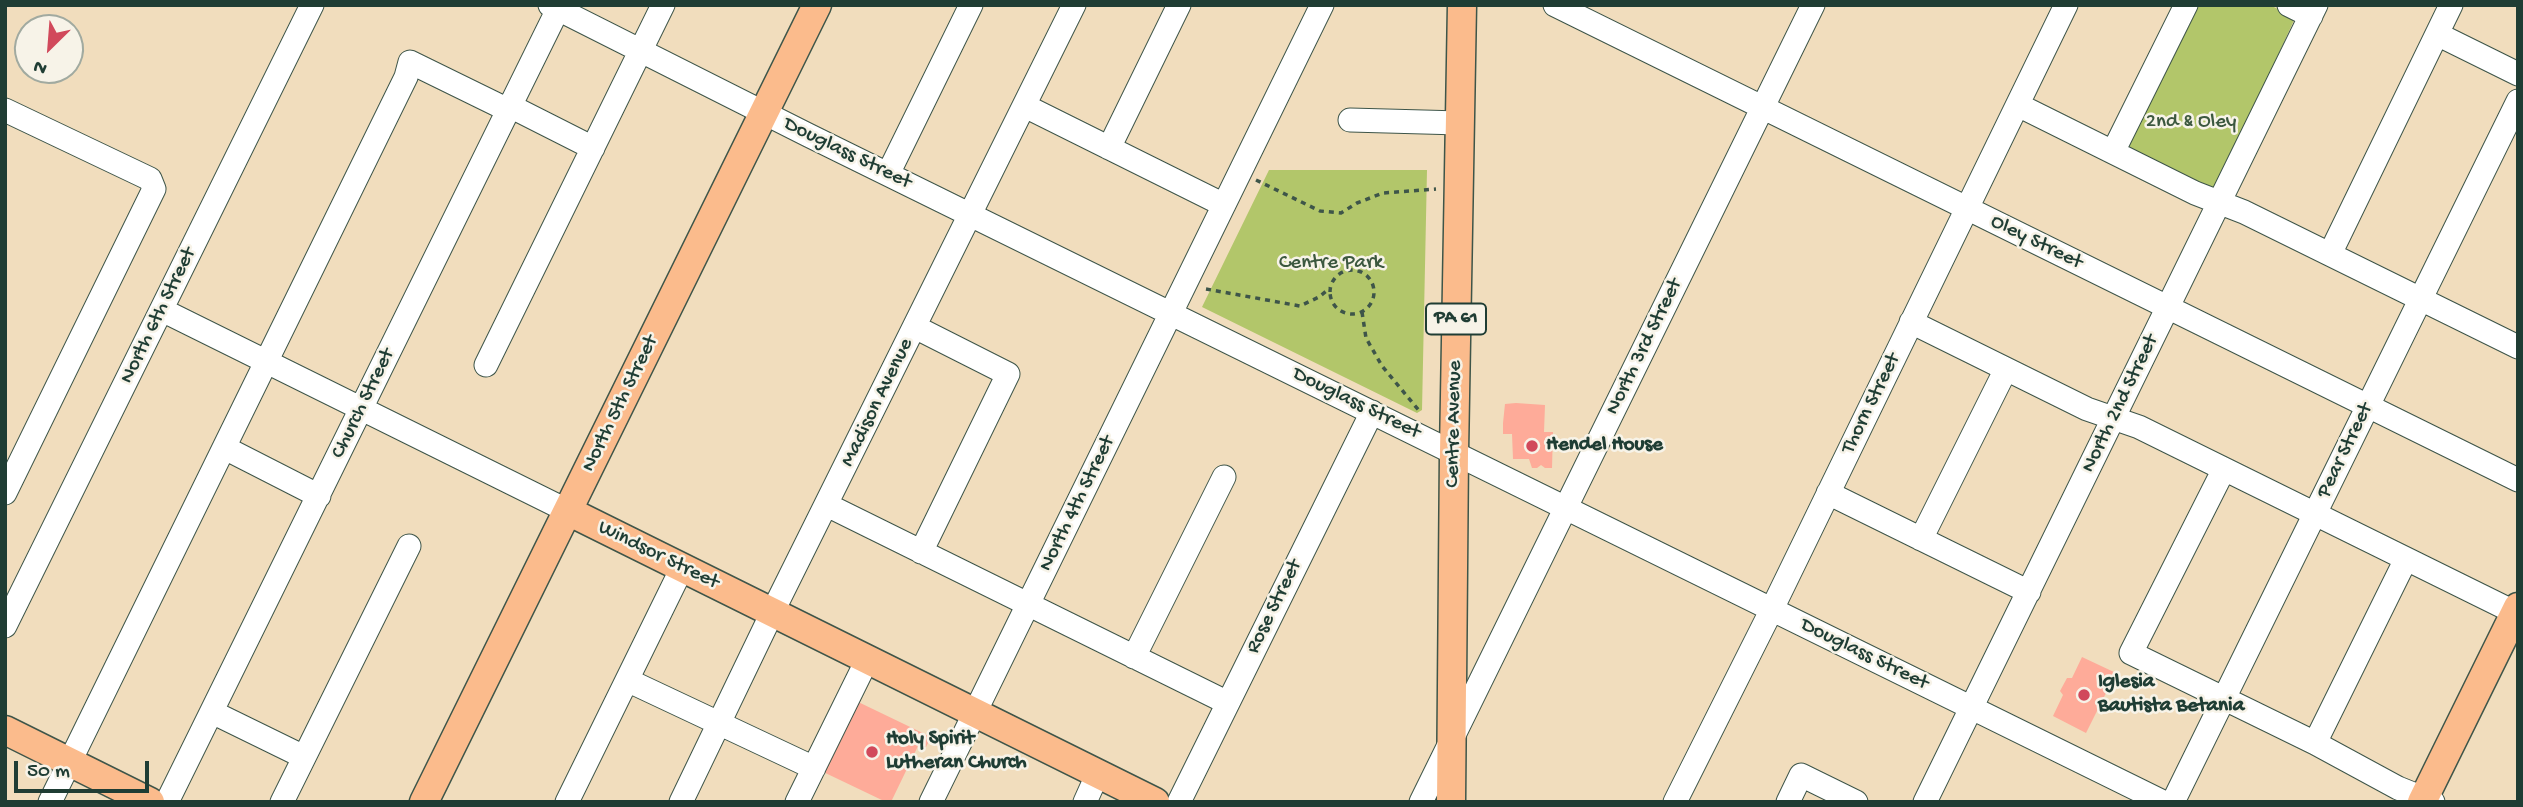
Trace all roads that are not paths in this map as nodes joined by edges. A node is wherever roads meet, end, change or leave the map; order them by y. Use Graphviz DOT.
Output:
graph roads {
  1 [pos="312,5"];
  2 [pos="663,5"];
  3 [pos="817,5"];
  4 [pos="971,5"];
  5 [pos="1074,5"];
  6 [pos="1179,5"];
  7 [pos="1322,5"];
  8 [pos="1462,5"];
  9 [pos="1555,5"];
  10 [pos="1813,5"];
  11 [pos="2066,5"];
  12 [pos="2186,5"];
  13 [pos="2289,5"];
  14 [pos="2451,5"];
  15 [pos="556,7"];
  16 [pos="2313,11"];
  17 [pos="2437,34"];
  18 [pos="641,50"];
  19 [pos="2518,74"];
  20 [pos="2018,105"];
  21 [pos="1025,106"];
  22 [pos="509,108"];
  23 [pos="1762,108"];
  24 [pos="2516,109"];
  25 [pos="5,110"];
  26 [pos="764,112"];
  27 [pos="1350,120"];
  28 [pos="1460,123"];
  29 [pos="593,148"];
  30 [pos="1109,148"];
  31 [pos="2113,152"];
  32 [pos="888,174"];
  33 [pos="2220,202"];
  34 [pos="1224,205"];
  35 [pos="1966,209"];
  36 [pos="971,214"];
  37 [pos="2330,254"];
  38 [pos="2421,299"];
  39 [pos="2168,308"];
  40 [pos="162,310"];
  41 [pos="1171,313"];
  42 [pos="1911,322"];
  43 [pos="915,327"];
  44 [pos="2516,342"];
  45 [pos="265,361"];
  46 [pos="486,366"];
  47 [pos="2006,369"];
  48 [pos="2368,406"];
  49 [pos="361,409"];
  50 [pos="1372,412"];
  51 [pos="2114,419"];
  52 [pos="225,448"];
  53 [pos="1454,452"];
  54 [pos="2224,469"];
  55 [pos="1224,477"];
  56 [pos="2518,480"];
  57 [pos="5,493"];
  58 [pos="1828,493"];
  59 [pos="319,496"];
  60 [pos="827,505"];
  61 [pos="1567,508"];
  62 [pos="568,511"];
  63 [pos="2315,514"];
  64 [pos="1921,539"];
  65 [pos="408,546"];
  66 [pos="921,552"];
  67 [pos="2406,559"];
  68 [pos="682,568"];
  69 [pos="2029,592"];
  70 [pos="1028,605"];
  71 [pos="1772,609"];
  72 [pos="2517,611"];
  73 [pos="772,613"];
  74 [pos="5,626"];
  75 [pos="1134,657"];
  76 [pos="867,660"];
  77 [pos="627,680"];
  78 [pos="2224,698"];
  79 [pos="1228,704"];
  80 [pos="1971,708"];
  81 [pos="212,712"];
  82 [pos="975,713"];
  83 [pos="720,723"];
  84 [pos="5,730"];
  85 [pos="1453,738"];
  86 [pos="2315,743"];
  87 [pos="304,757"];
  88 [pos="70,762"];
  89 [pos="814,768"];
  90 [pos="1098,773"];
  91 [pos="2426,800"];
  92 [pos="50,802"];
  93 [pos="150,802"];
  94 [pos="167,802"];
  95 [pos="282,802"];
  96 [pos="424,802"];
  97 [pos="567,802"];
  98 [pos="681,802"];
  99 [pos="797,802"];
  100 [pos="931,802"];
  101 [pos="1085,802"];
  102 [pos="1155,802"];
  103 [pos="1179,802"];
  104 [pos="1421,802"];
  105 [pos="1451,802"];
  106 [pos="1675,802"];
  107 [pos="1788,802"];
  108 [pos="1856,802"];
  109 [pos="1925,802"];
  110 [pos="2163,802"];
  111 [pos="2173,802"];
  1 -- 40 [label="street, North 6th Street"];
  2 -- 18 [label="street"];
  3 -- 26 [label="main road, North 5th Street"];
  4 -- 32 [label="street"];
  5 -- 21 [label="street, Madison Avenue"];
  6 -- 30 [label="street"];
  7 -- 34 [label="street, North 4th Street"];
  8 -- 28 [label="main road, Centre Avenue / PA 61"];
  9 -- 23 [label="street, Oley Street"];
  10 -- 23 [label="street, North 3rd Street"];
  11 -- 20 [label="street, Thorn Street"];
  12 -- 31 [label="street"];
  13 -- 16 [label="street"];
  14 -- 17 [label="street"];
  15 -- 18 [label="street, Douglass Street"];
  15 -- 22 [label="street, Church Street"];
  16 -- 33 [label="street, North 2nd Street"];
  17 -- 19 [label="street"];
  17 -- 37 [label="street"];
  18 -- 26 [label="street, Douglass Street"];
  18 -- 29 [label="street"];
  20 -- 31 [label="street"];
  20 -- 35 [label="street, Thorn Street"];
  21 -- 30 [label="street"];
  21 -- 36 [label="street, Madison Avenue"];
  22 -- 29 [label="street"];
  22 -- 45 [label="street"];
  22 -- 49 [label="street, Church Street"];
  23 -- 35 [label="street, Oley Street"];
  23 -- 61 [label="street, North 3rd Street"];
  24 -- 38 [label="street, Pear Street"];
  25 -- 57 [label="street"];
  26 -- 32 [label="street, Douglass Street"];
  26 -- 62 [label="main road, North 5th Street"];
  27 -- 28 [label="street"];
  28 -- 53 [label="main road, Centre Avenue / PA 61"];
  29 -- 46 [label="street"];
  30 -- 34 [label="street"];
  31 -- 33 [label="street"];
  32 -- 36 [label="street, Douglass Street"];
  33 -- 37 [label="street"];
  33 -- 39 [label="street, North 2nd Street"];
  34 -- 41 [label="street, North 4th Street"];
  35 -- 39 [label="street, Oley Street"];
  35 -- 42 [label="street, Thorn Street"];
  36 -- 41 [label="street, Douglass Street"];
  36 -- 43 [label="street, Madison Avenue"];
  37 -- 38 [label="street"];
  38 -- 44 [label="street"];
  38 -- 48 [label="street, Pear Street"];
  39 -- 48 [label="street, Oley Street"];
  39 -- 51 [label="street, North 2nd Street"];
  40 -- 45 [label="street, Windsor Street"];
  40 -- 74 [label="street, North 6th Street"];
  41 -- 50 [label="street, Douglass Street"];
  41 -- 70 [label="street, North 4th Street"];
  42 -- 47 [label="street"];
  42 -- 58 [label="street, Thorn Street"];
  43 -- 60 [label="street, Madison Avenue"];
  43 -- 66 [label="street"];
  45 -- 49 [label="street, Windsor Street"];
  45 -- 52 [label="street"];
  47 -- 51 [label="street"];
  47 -- 64 [label="street"];
  48 -- 56 [label="street, Oley Street"];
  48 -- 63 [label="street, Pear Street"];
  49 -- 59 [label="street, Church Street"];
  49 -- 62 [label="street, Windsor Street"];
  50 -- 53 [label="street, Douglass Street"];
  50 -- 79 [label="street, Rose Street"];
  51 -- 54 [label="street"];
  51 -- 69 [label="street, North 2nd Street"];
  52 -- 59 [label="street"];
  52 -- 88 [label="street"];
  53 -- 61 [label="street, Douglass Street"];
  53 -- 85 [label="main road, Centre Avenue / PA 61"];
  54 -- 63 [label="street"];
  54 -- 78 [label="street"];
  55 -- 75 [label="street"];
  58 -- 64 [label="street"];
  58 -- 71 [label="street, Thorn Street"];
  59 -- 81 [label="street, Church Street"];
  60 -- 66 [label="street"];
  60 -- 73 [label="street, Madison Avenue"];
  61 -- 71 [label="street, Douglass Street"];
  61 -- 85 [label="street, North 3rd Street"];
  62 -- 68 [label="main road, Windsor Street"];
  62 -- 96 [label="main road, North 5th Street"];
  63 -- 67 [label="street"];
  63 -- 78 [label="street, Pear Street"];
  64 -- 69 [label="street"];
  65 -- 87 [label="street"];
  66 -- 70 [label="street"];
  67 -- 72 [label="street"];
  67 -- 86 [label="street"];
  68 -- 73 [label="main road, Windsor Street"];
  68 -- 77 [label="street"];
  69 -- 80 [label="street, North 2nd Street"];
  70 -- 75 [label="street"];
  70 -- 82 [label="street, North 4th Street"];
  71 -- 80 [label="street, Douglass Street"];
  71 -- 106 [label="street, Thorn Street"];
  72 -- 91 [label="main road"];
  73 -- 76 [label="main road, Windsor Street"];
  73 -- 83 [label="street, Madison Avenue"];
  75 -- 79 [label="street"];
  76 -- 82 [label="main road, Windsor Street"];
  76 -- 89 [label="street"];
  77 -- 83 [label="street"];
  77 -- 97 [label="street"];
  78 -- 86 [label="street"];
  78 -- 111 [label="street, Pear Street"];
  79 -- 103 [label="street, Rose Street"];
  80 -- 109 [label="street, North 2nd Street"];
  80 -- 110 [label="street, Douglass Street"];
  81 -- 87 [label="street"];
  81 -- 94 [label="street, Church Street"];
  82 -- 90 [label="main road, Windsor Street"];
  82 -- 100 [label="street, North 4th Street"];
  83 -- 89 [label="street"];
  83 -- 98 [label="street, Madison Avenue"];
  84 -- 88 [label="main road"];
  85 -- 104 [label="street, North 3rd Street"];
  85 -- 105 [label="main road, Centre Avenue / PA 61"];
  86 -- 91 [label="street"];
  87 -- 95 [label="street"];
  88 -- 92 [label="street"];
  88 -- 93 [label="main road"];
  89 -- 99 [label="street"];
  90 -- 101 [label="street"];
  90 -- 102 [label="main road, Windsor Street"];
  107 -- 108 [label="street"];
}
